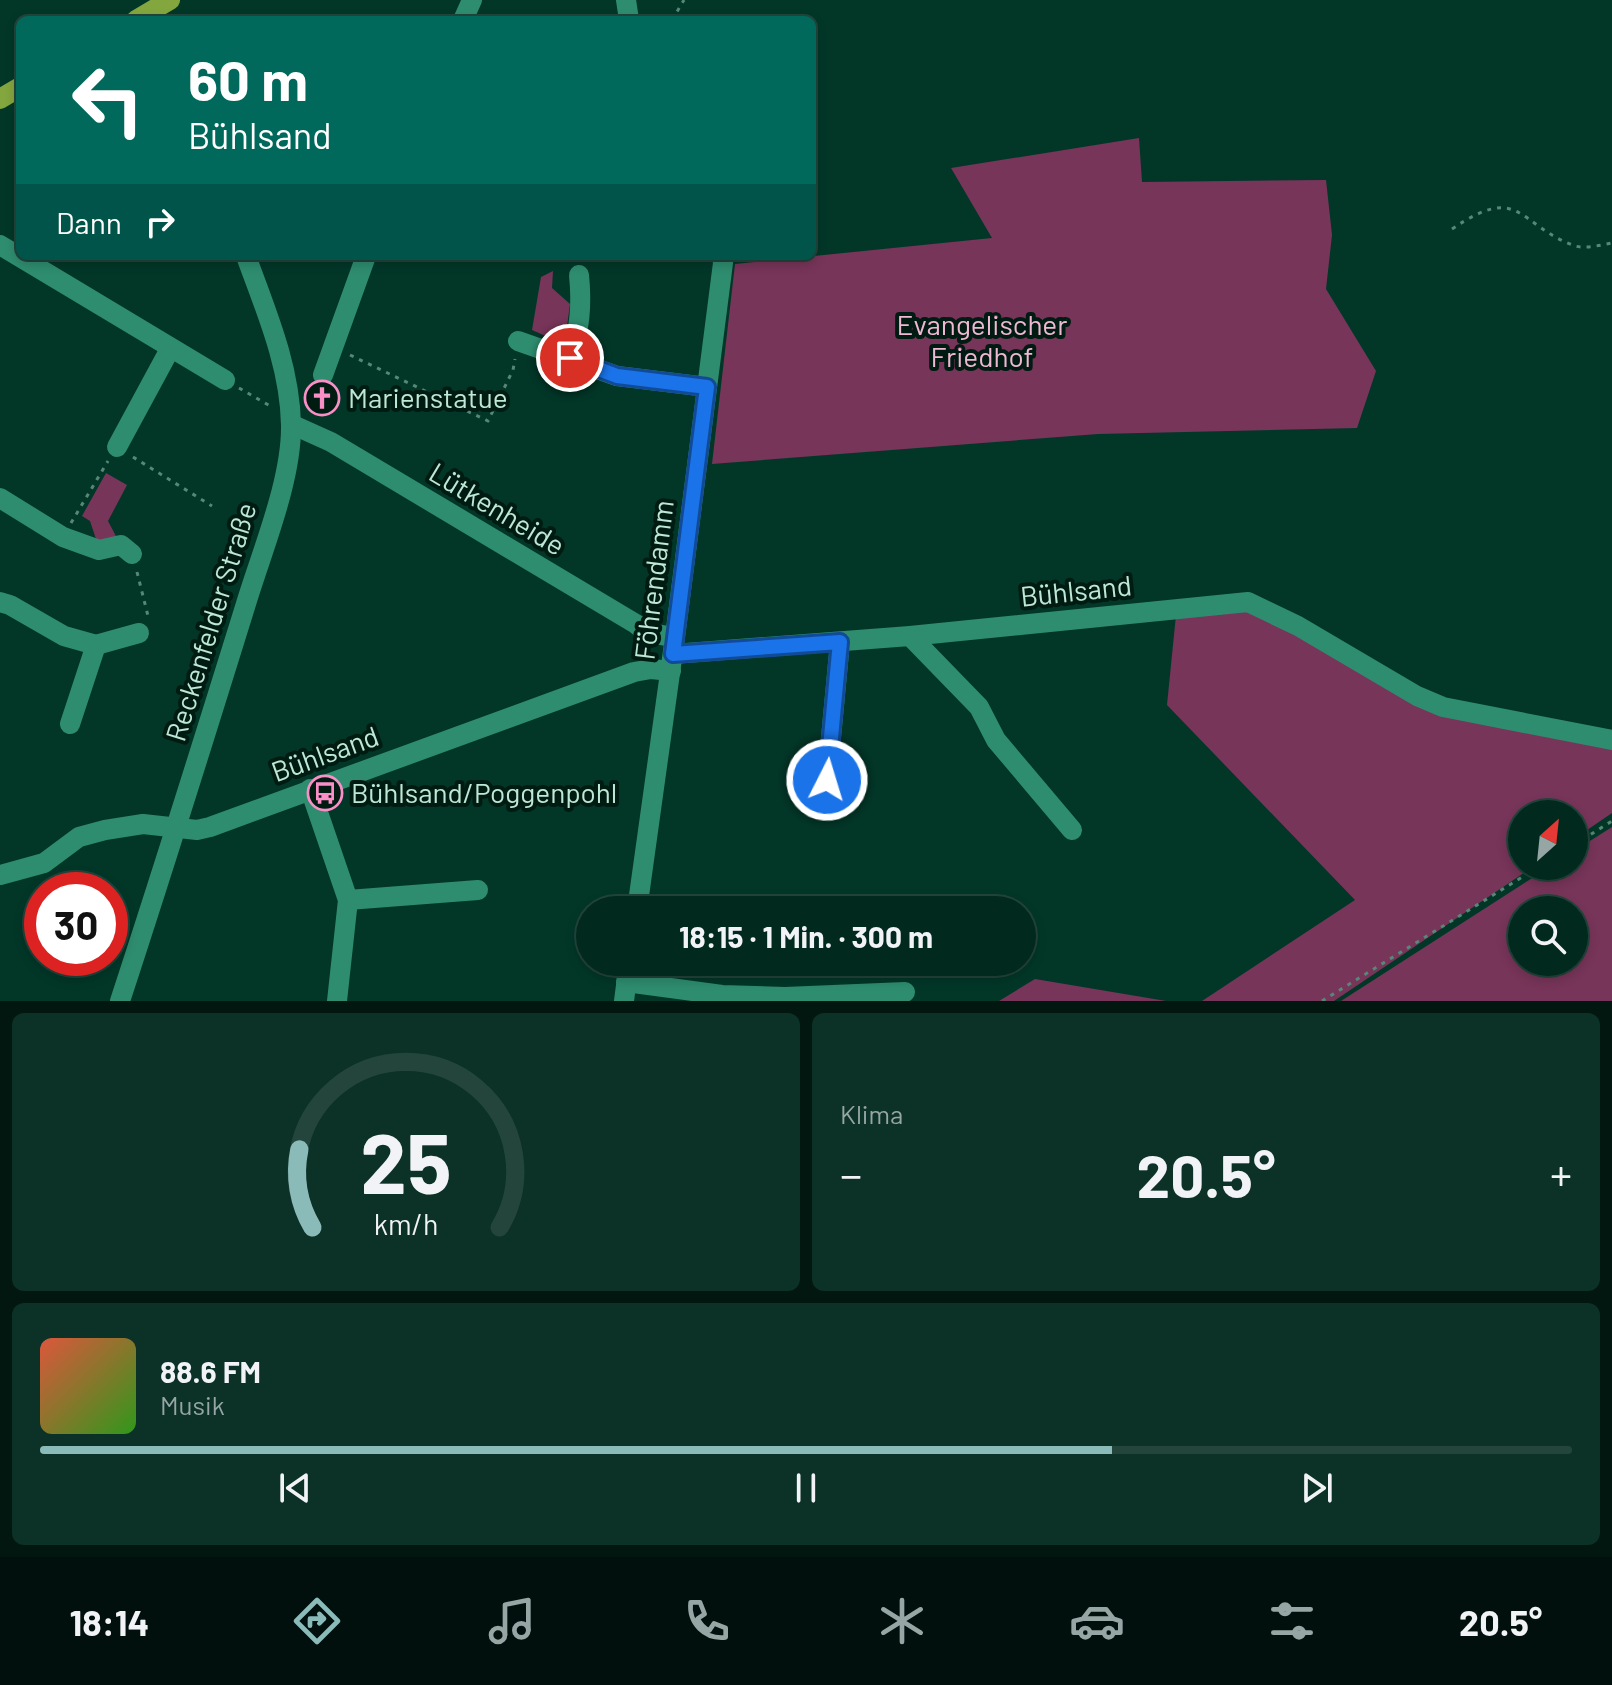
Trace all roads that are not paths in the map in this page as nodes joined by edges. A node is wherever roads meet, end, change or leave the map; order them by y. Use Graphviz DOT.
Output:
graph roads {
  1 [pos="25,260"];
  2 [pos="247,260"];
  3 [pos="365,260"];
  4 [pos="722,260"];
  5 [pos="579,275"];
  6 [pos="518,341"];
  7 [pos="170,349"];
  8 [pos="570,358"];
  9 [pos="323,375"];
  10 [pos="225,380"];
  11 [pos="707,387"];
  12 [pos="291,424"];
  13 [pos="117,447"];
  14 [pos="0,498"];
  15 [pos="132,554"];
  16 [pos="0,602"];
  17 [pos="139,633"];
  18 [pos="910,636"];
  19 [pos="840,642"];
  20 [pos="96,645"];
  21 [pos="673,654"];
  22 [pos="70,724"];
  23 [pos="1612,740"];
  24 [pos="310,789"];
  25 [pos="834,804"];
  26 [pos="175,828"];
  27 [pos="1072,830"];
  28 [pos="0,875"];
  29 [pos="478,890"];
  30 [pos="639,896"];
  31 [pos="348,900"];
  32 [pos="627,982"];
  33 [pos="905,992"];
  34 [pos="120,1001"];
  35 [pos="337,1001"];
  1 -- 7 [label="street"];
  2 -- 12 [label="street, Reckenfelder Straße"];
  3 -- 9 [label="street"];
  4 -- 11 [label="street, Föhrendamm"];
  5 -- 8 [label="street"];
  6 -- 8 [label="street"];
  7 -- 10 [label="street"];
  7 -- 13 [label="street"];
  8 -- 11 [label="street"];
  11 -- 21 [label="street, Föhrendamm"];
  12 -- 21 [label="street, Lütkenheide"];
  12 -- 26 [label="street, Reckenfelder Straße"];
  14 -- 15 [label="street"];
  16 -- 20 [label="street"];
  17 -- 20 [label="street"];
  18 -- 19 [label="street, Bühlsand"];
  18 -- 23 [label="street, Bühlsand"];
  18 -- 27 [label="street"];
  19 -- 21 [label="street, Bühlsand"];
  19 -- 25 [label="street"];
  20 -- 22 [label="street"];
  21 -- 24 [label="street, Bühlsand"];
  21 -- 30 [label="street, Föhrendamm"];
  24 -- 26 [label="street, Bühlsand"];
  24 -- 31 [label="street"];
  26 -- 28 [label="street, Bühlsand"];
  26 -- 34 [label="street, Reckenfelder Straße"];
  29 -- 31 [label="street"];
  31 -- 35 [label="street"];
  32 -- 33 [label="street"];
}
